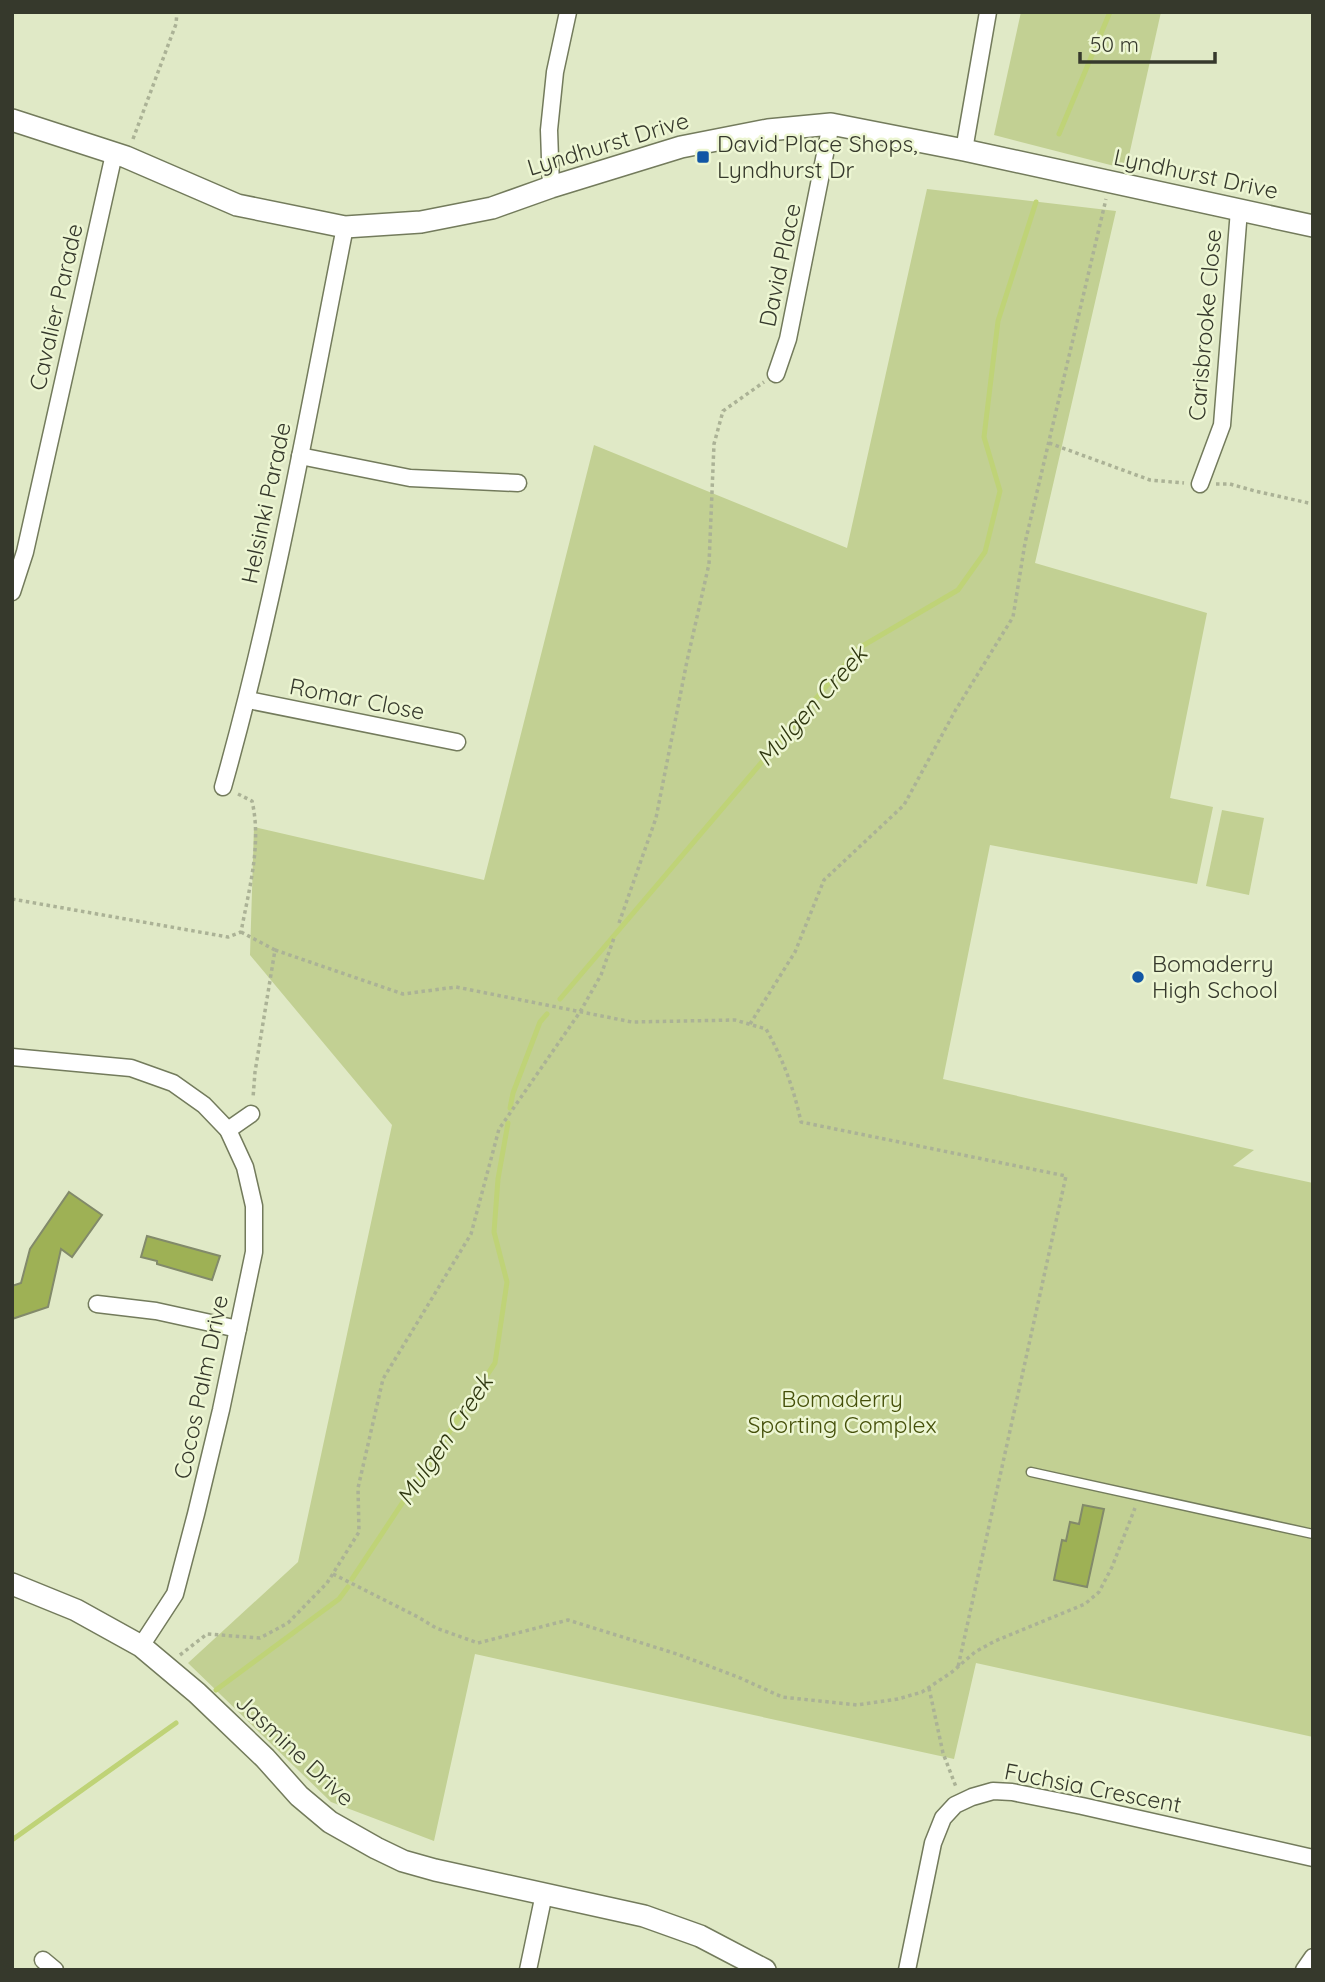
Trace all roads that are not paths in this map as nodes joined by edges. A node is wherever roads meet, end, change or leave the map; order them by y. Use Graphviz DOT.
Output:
graph roads {
  1 [pos="568,12"];
  2 [pos="988,12"];
  3 [pos="12,120"];
  4 [pos="831,124"];
  5 [pos="964,150"];
  6 [pos="120,155"];
  7 [pos="551,187"];
  8 [pos="1239,210"];
  9 [pos="1312,224"];
  10 [pos="345,227"];
  11 [pos="776,373"];
  12 [pos="300,456"];
  13 [pos="518,483"];
  14 [pos="1200,484"];
  15 [pos="18,551"];
  16 [pos="12,592"];
  17 [pos="248,700"];
  18 [pos="457,742"];
  19 [pos="223,787"];
  20 [pos="12,1057"];
  21 [pos="251,1114"];
  22 [pos="228,1130"];
  23 [pos="97,1304"];
  24 [pos="238,1329"];
  25 [pos="1031,1472"];
  26 [pos="1313,1534"];
  27 [pos="12,1584"];
  28 [pos="141,1646"];
  29 [pos="1313,1858"];
  30 [pos="544,1894"];
  31 [pos="1313,1957"];
  32 [pos="528,1970"];
  33 [pos="765,1970"];
  34 [pos="907,1970"];
  35 [pos="1304,1970"];
  1 -- 7 [label="street"];
  2 -- 5 [label="street"];
  3 -- 6 [label="street, Lyndhurst Drive"];
  4 -- 5 [label="street, Lyndhurst Drive"];
  4 -- 7 [label="street, Lyndhurst Drive"];
  4 -- 11 [label="street, David Place"];
  5 -- 8 [label="street, Lyndhurst Drive"];
  6 -- 10 [label="street, Lyndhurst Drive"];
  6 -- 15 [label="street, Cavalier Parade"];
  7 -- 10 [label="street, Lyndhurst Drive"];
  8 -- 9 [label="street, Lyndhurst Drive"];
  8 -- 14 [label="street, Carisbrooke Close"];
  10 -- 12 [label="street, Helsinki Parade"];
  12 -- 13 [label="street"];
  12 -- 17 [label="street, Helsinki Parade"];
  15 -- 16 [label="street, Cavalier Parade"];
  17 -- 18 [label="street, Romar Close"];
  17 -- 19 [label="street, Helsinki Parade"];
  20 -- 22 [label="street, Cocos Palm Drive"];
  21 -- 22 [label="street"];
  22 -- 24 [label="street, Cocos Palm Drive"];
  23 -- 24 [label="street"];
  24 -- 28 [label="street, Cocos Palm Drive"];
  25 -- 26 [label="lane"];
  27 -- 28 [label="street, Jasmine Drive"];
  28 -- 30 [label="street, Jasmine Drive"];
  29 -- 34 [label="street, Fuchsia Crescent"];
  30 -- 32 [label="street"];
  30 -- 33 [label="street, Jasmine Drive"];
  31 -- 35 [label="street"];
}
